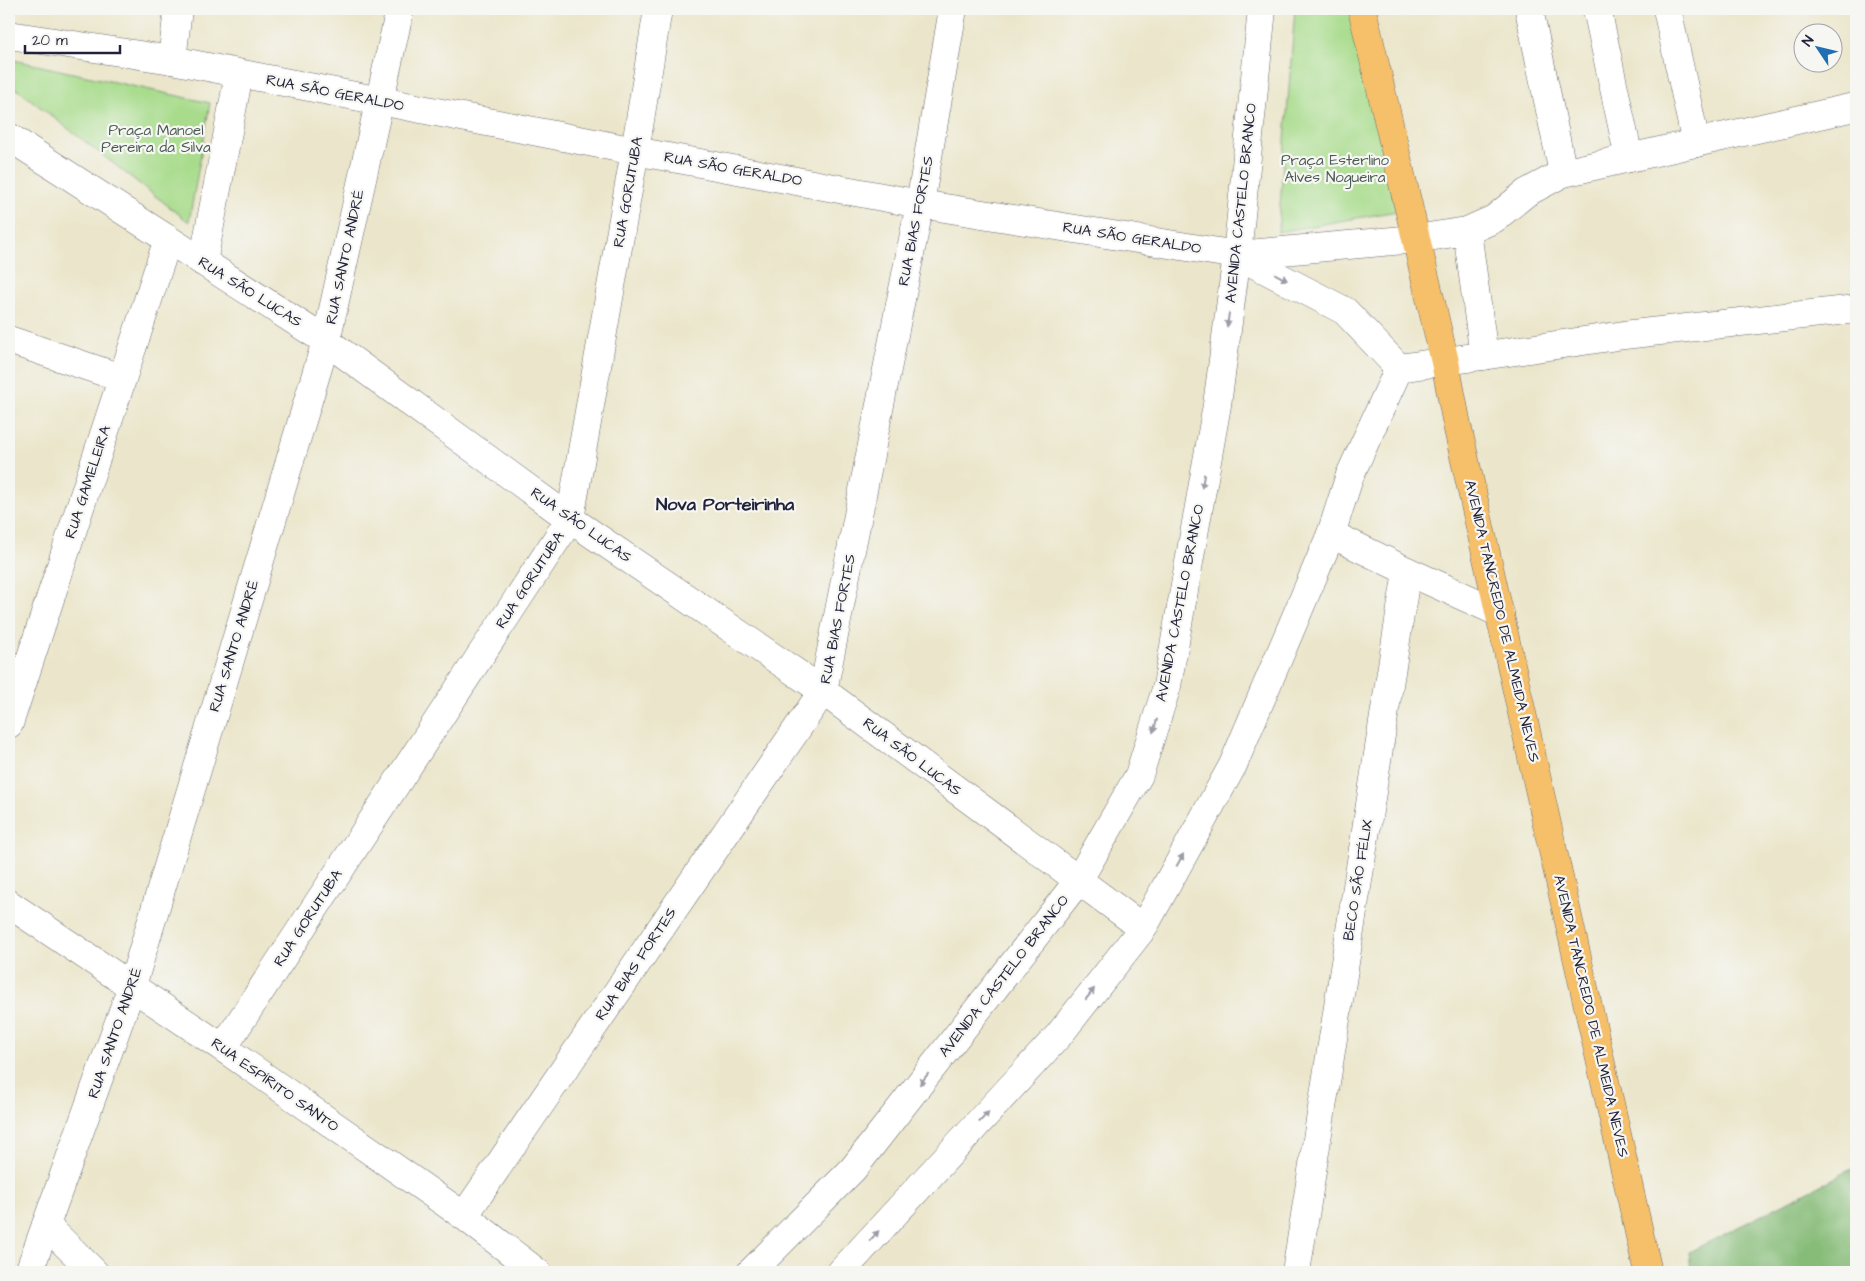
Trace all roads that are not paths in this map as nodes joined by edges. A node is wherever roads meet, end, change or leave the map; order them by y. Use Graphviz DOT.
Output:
graph roads {
  1 [pos="178,9"];
  2 [pos="400,9"];
  3 [pos="658,9"];
  4 [pos="953,9"];
  5 [pos="1262,9"];
  6 [pos="1362,9"];
  7 [pos="1529,9"];
  8 [pos="1597,9"];
  9 [pos="1667,9"];
  10 [pos="9,35"];
  11 [pos="172,60"];
  12 [pos="239,74"];
  13 [pos="379,101"];
  14 [pos="1854,107"];
  15 [pos="9,137"];
  16 [pos="1696,143"];
  17 [pos="635,151"];
  18 [pos="1629,158"];
  19 [pos="1563,173"];
  20 [pos="920,204"];
  21 [pos="1467,231"];
  22 [pos="168,239"];
  23 [pos="1415,239"];
  24 [pos="1238,255"];
  25 [pos="203,262"];
  26 [pos="1856,309"];
  27 [pos="9,340"];
  28 [pos="326,341"];
  29 [pos="1484,356"];
  30 [pos="1445,362"];
  31 [pos="1399,368"];
  32 [pos="121,378"];
  33 [pos="570,519"];
  34 [pos="1331,534"];
  35 [pos="1406,571"];
  36 [pos="1500,613"];
  37 [pos="823,692"];
  38 [pos="9,724"];
  39 [pos="1078,881"];
  40 [pos="9,904"];
  41 [pos="1142,928"];
  42 [pos="132,986"];
  43 [pos="223,1048"];
  44 [pos="464,1216"];
  45 [pos="46,1225"];
  46 [pos="1292,1266"];
  47 [pos="29,1272"];
  48 [pos="94,1272"];
  49 [pos="537,1272"];
  50 [pos="751,1272"];
  51 [pos="841,1272"];
  52 [pos="1648,1272"];
  1 -- 11 [label="street"];
  2 -- 13 [label="street, RUA SANTO ANDRÉ"];
  3 -- 17 [label="street, RUA GORUTUBA"];
  4 -- 20 [label="street, RUA BIAS FORTES"];
  5 -- 24 [label="street, AVENIDA CASTELO BRANCO"];
  6 -- 23 [label="main road, AVENIDA TANCREDO DE ALMEIDA NEVES"];
  7 -- 19 [label="street"];
  8 -- 18 [label="street"];
  9 -- 16 [label="street"];
  10 -- 11 [label="street"];
  11 -- 12 [label="street, RUA SÃO GERALDO"];
  12 -- 13 [label="street, RUA SÃO GERALDO"];
  12 -- 25 [label="street"];
  13 -- 17 [label="street, RUA SÃO GERALDO"];
  13 -- 28 [label="street, RUA SANTO ANDRÉ"];
  14 -- 16 [label="street"];
  15 -- 22 [label="street, RUA SÃO LUCAS"];
  16 -- 18 [label="street"];
  17 -- 20 [label="street, RUA SÃO GERALDO"];
  17 -- 33 [label="street, RUA GORUTUBA"];
  18 -- 19 [label="street"];
  19 -- 21 [label="street"];
  20 -- 24 [label="street, RUA SÃO GERALDO"];
  20 -- 37 [label="street, RUA BIAS FORTES"];
  21 -- 23 [label="street"];
  21 -- 29 [label="street"];
  22 -- 25 [label="street, RUA SÃO LUCAS"];
  22 -- 32 [label="street, RUA GAMELEIRA"];
  23 -- 24 [label="street"];
  23 -- 30 [label="main road, AVENIDA TANCREDO DE ALMEIDA NEVES"];
  24 -- 31 [label="street, one-way"];
  24 -- 39 [label="street, AVENIDA CASTELO BRANCO, one-way"];
  25 -- 28 [label="street, RUA SÃO LUCAS"];
  26 -- 29 [label="street"];
  27 -- 32 [label="street"];
  28 -- 33 [label="street, RUA SÃO LUCAS"];
  28 -- 42 [label="street, RUA SANTO ANDRÉ"];
  29 -- 30 [label="street"];
  30 -- 31 [label="street"];
  30 -- 36 [label="main road, AVENIDA TANCREDO DE ALMEIDA NEVES"];
  31 -- 34 [label="street"];
  32 -- 38 [label="street, RUA GAMELEIRA"];
  33 -- 37 [label="street, RUA SÃO LUCAS"];
  33 -- 43 [label="street, RUA GORUTUBA"];
  34 -- 35 [label="street"];
  41 -- 34 [label="street, one-way"];
  35 -- 36 [label="street"];
  35 -- 46 [label="street, BECO SÃO FÉLIX"];
  36 -- 52 [label="main road, AVENIDA TANCREDO DE ALMEIDA NEVES"];
  37 -- 39 [label="street, RUA SÃO LUCAS"];
  37 -- 44 [label="street, RUA BIAS FORTES"];
  39 -- 41 [label="street, RUA SÃO LUCAS"];
  39 -- 50 [label="street, AVENIDA CASTELO BRANCO, one-way"];
  40 -- 42 [label="street, RUA ESPÍRITO SANTO"];
  51 -- 41 [label="street, one-way"];
  42 -- 43 [label="street, RUA ESPÍRITO SANTO"];
  42 -- 45 [label="street, RUA SANTO ANDRÉ"];
  43 -- 44 [label="street, RUA ESPÍRITO SANTO"];
  44 -- 49 [label="street, RUA ESPÍRITO SANTO"];
  45 -- 47 [label="street, RUA SANTO ANDRÉ"];
  45 -- 48 [label="street"];
}
